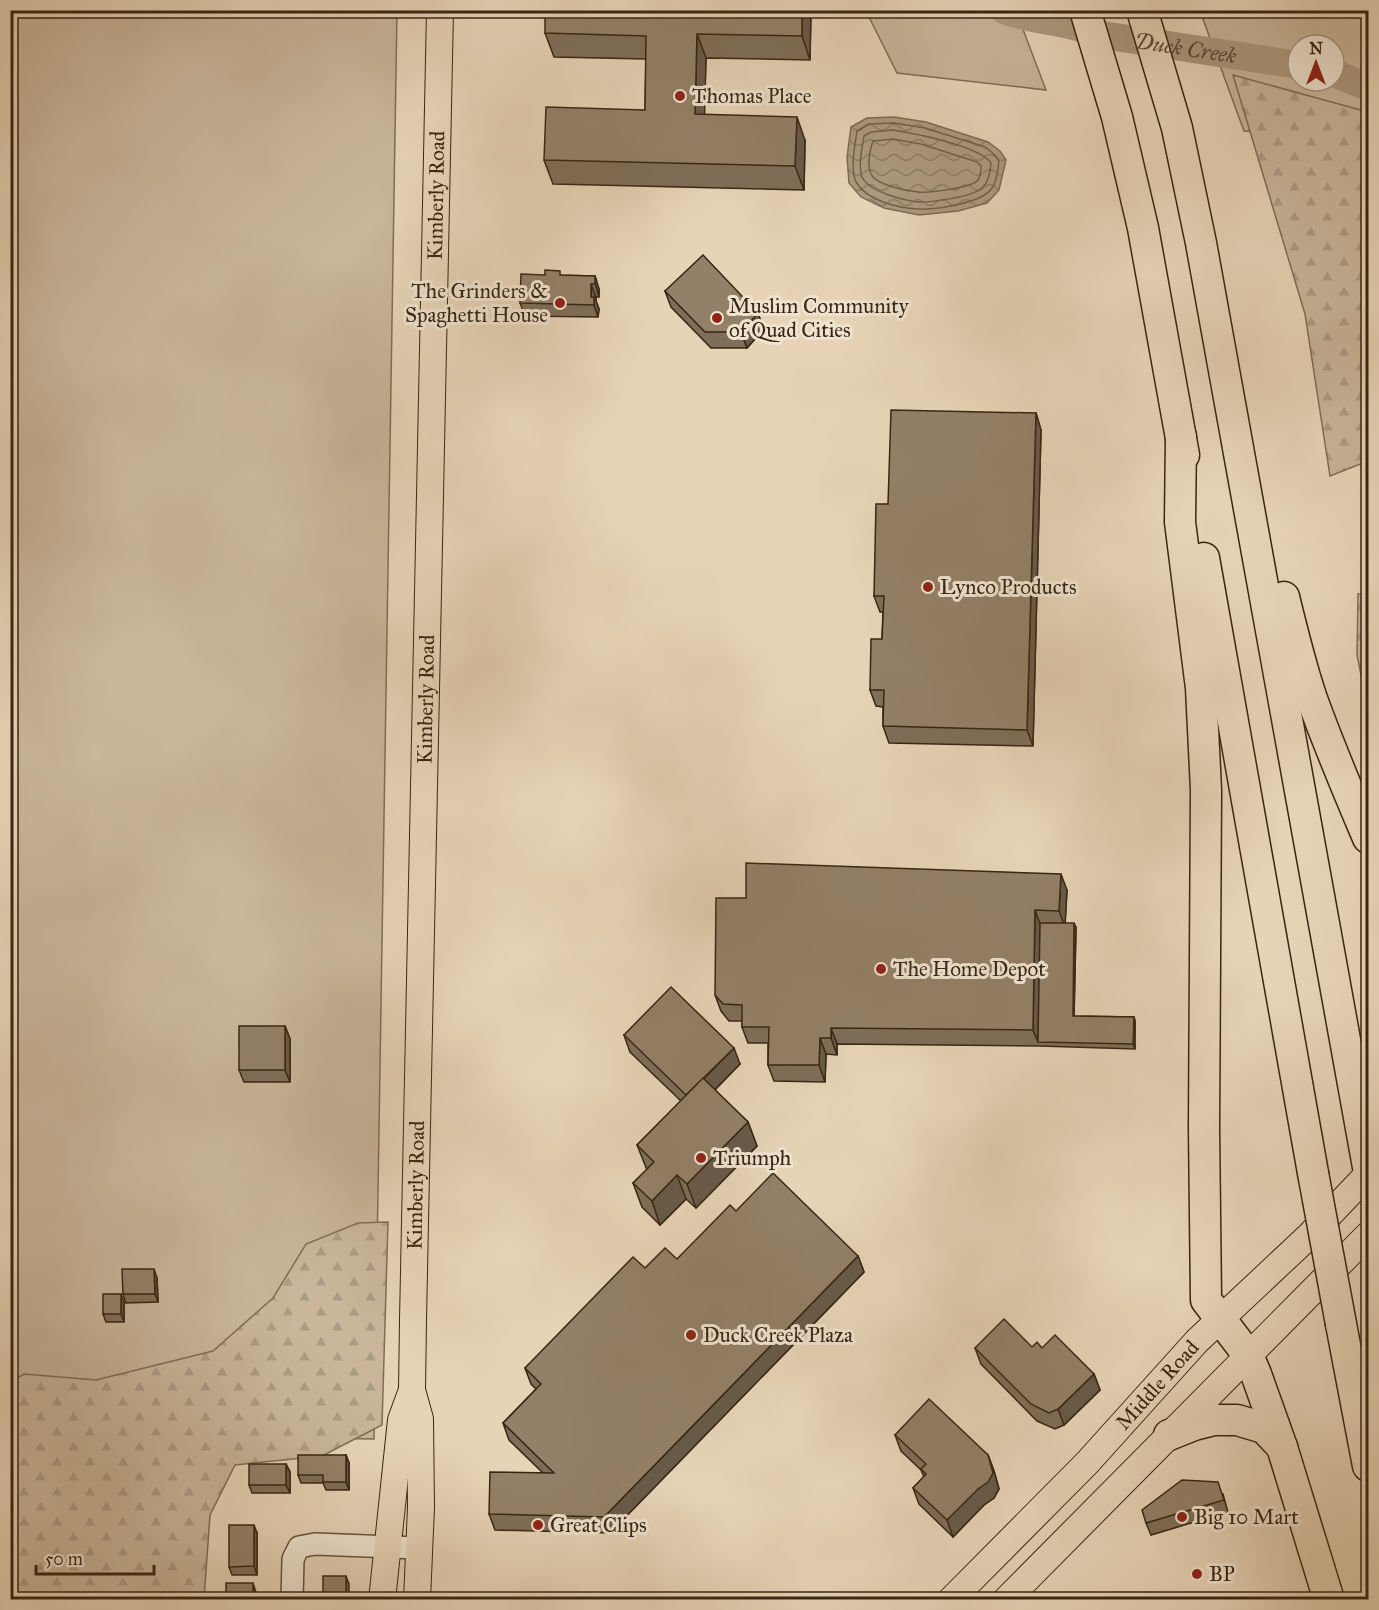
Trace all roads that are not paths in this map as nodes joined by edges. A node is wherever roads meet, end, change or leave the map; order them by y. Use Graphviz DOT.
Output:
graph roads {
  1 [pos="440,10"];
  2 [pos="1085,10"];
  3 [pos="1142,10"];
  4 [pos="1181,437"];
  5 [pos="1245,485"];
  6 [pos="1368,838"];
  7 [pos="1368,1167"];
  8 [pos="1368,1174"];
  9 [pos="1368,1235"];
  10 [pos="1220,1319"];
  11 [pos="1248,1355"];
  12 [pos="412,1390"];
  13 [pos="1169,1436"];
  14 [pos="1282,1447"];
  15 [pos="1368,1466"];
  16 [pos="388,1546"];
  17 [pos="418,1548"];
  18 [pos="292,1599"];
  19 [pos="382,1599"];
  20 [pos="417,1599"];
  21 [pos="951,1599"];
  22 [pos="1006,1599"];
  23 [pos="1329,1599"];
  1 -- 12 [label="main road, Kimberly Road"];
  2 -- 4 [label="highway"];
  3 -- 5 [label="highway"];
  4 -- 10 [label="highway"];
  4 -- 15 [label="highway, bridge"];
  5 -- 6 [label="highway"];
  5 -- 7 [label="highway"];
  8 -- 10 [label="main road, Middle Road"];
  9 -- 11 [label="main road, Middle Road"];
  10 -- 11 [label="highway"];
  10 -- 21 [label="main road, Middle Road"];
  11 -- 13 [label="main road, Middle Road"];
  11 -- 14 [label="highway"];
  12 -- 16 [label="main road, Kimberly Road"];
  12 -- 17 [label="main road, Kimberly Road"];
  13 -- 14 [label="highway"];
  13 -- 22 [label="main road, Middle Road"];
  14 -- 23 [label="highway"];
  16 -- 17 [label="street"];
  16 -- 18 [label="street"];
  16 -- 19 [label="main road, Kimberly Road"];
  17 -- 20 [label="main road, Kimberly Road"];
}
